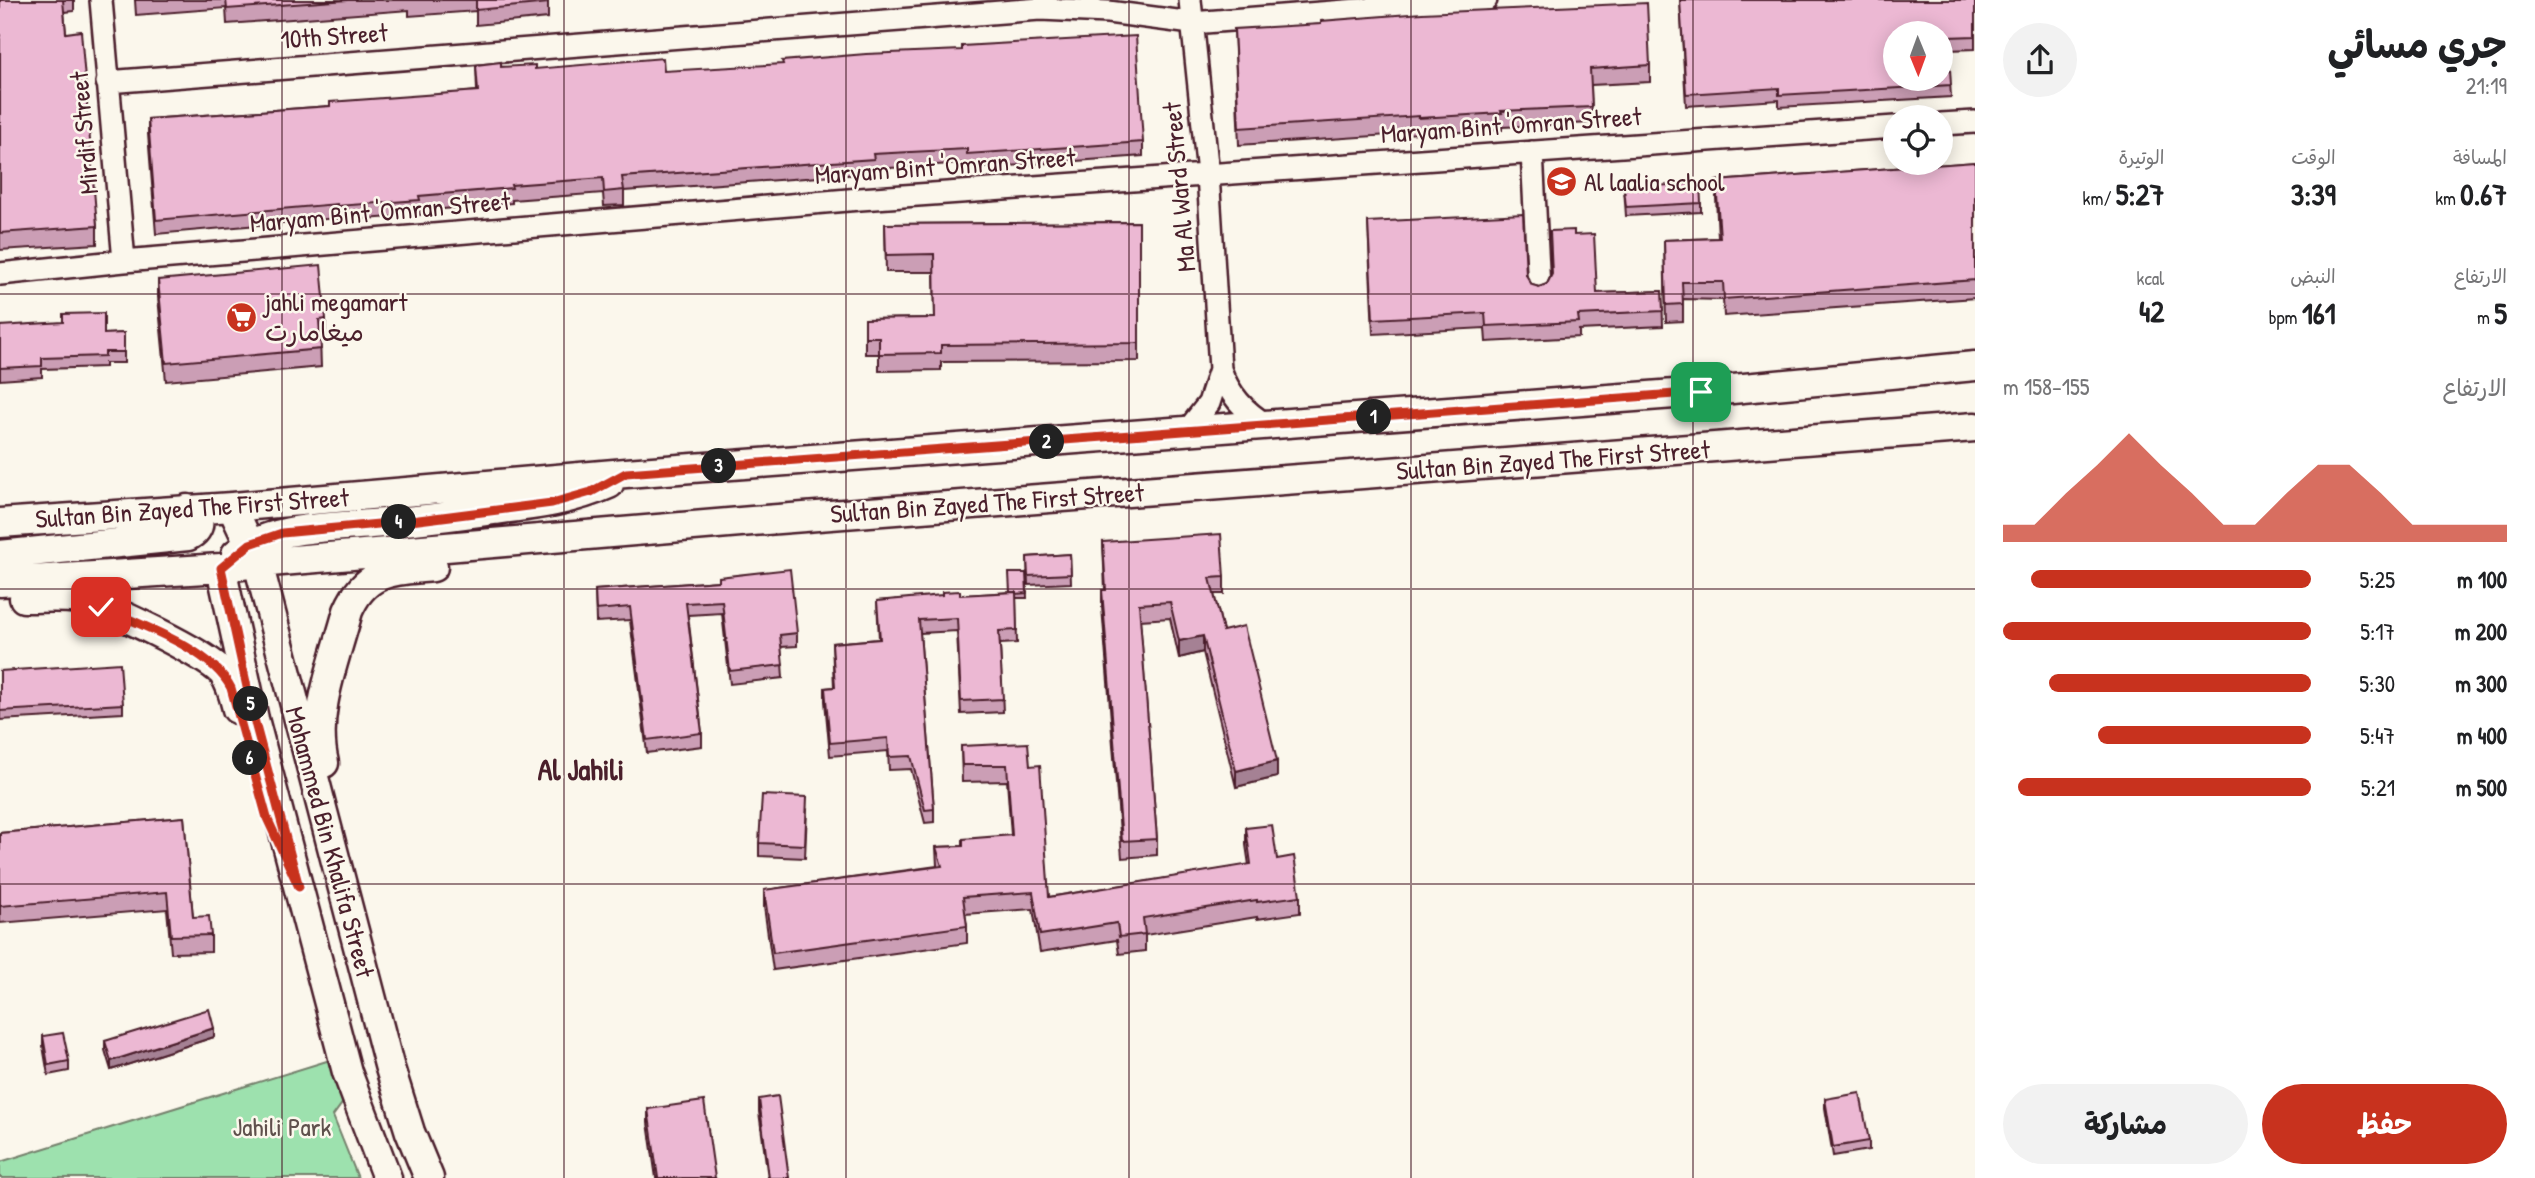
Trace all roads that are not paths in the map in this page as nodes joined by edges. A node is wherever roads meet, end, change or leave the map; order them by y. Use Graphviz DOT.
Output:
graph roads {
  1 [pos="101,0"];
  2 [pos="1190,0"];
  3 [pos="1486,0"];
  4 [pos="1192,23"];
  5 [pos="107,82"];
  6 [pos="1975,122"];
  7 [pos="1953,123"];
  8 [pos="1883,128"];
  9 [pos="1532,152"];
  10 [pos="1208,174"];
  11 [pos="124,261"];
  12 [pos="0,274"];
  13 [pos="1539,289"];
  14 [pos="1975,366"];
  15 [pos="1220,369"];
  16 [pos="1267,425"];
  17 [pos="1975,427"];
  18 [pos="1187,431"];
  19 [pos="626,473"];
  20 [pos="232,507"];
  21 [pos="187,509"];
  22 [pos="0,523"];
  23 [pos="523,541"];
  24 [pos="254,553"];
  25 [pos="0,555"];
  26 [pos="221,568"];
  27 [pos="0,582"];
  28 [pos="0,599"];
  29 [pos="341,882"];
  30 [pos="299,887"];
  31 [pos="387,1178"];
  32 [pos="429,1178"];
  1 -- 5 [label="street, Mirdif Street"];
  2 -- 4 [label="street, Ma Al Ward Street"];
  3 -- 4 [label="street, 10th Street"];
  4 -- 5 [label="street, 10th Street"];
  4 -- 10 [label="street, Ma Al Ward Street"];
  5 -- 11 [label="street, Mirdif Street"];
  6 -- 7 [label="street"];
  8 -- 9 [label="street, Maryam Bint 'Omran Street"];
  9 -- 10 [label="street, Maryam Bint 'Omran Street"];
  9 -- 13 [label="street"];
  10 -- 11 [label="street, Maryam Bint 'Omran Street"];
  10 -- 15 [label="street, Ma Al Ward Street"];
  11 -- 12 [label="street, Maryam Bint 'Omran Street"];
  14 -- 16 [label="main road, Sultan Bin Zayed The First Street"];
  15 -- 16 [label="street, Ma Al Ward Street"];
  15 -- 18 [label="street, Ma Al Ward Street"];
  16 -- 18 [label="main road, Sultan Bin Zayed The First Street"];
  17 -- 23 [label="main road, Sultan Bin Zayed The First Street"];
  18 -- 19 [label="main road, Sultan Bin Zayed The First Street"];
  19 -- 20 [label="main road, Sultan Bin Zayed The First Street"];
  19 -- 24 [label="main road"];
  20 -- 21 [label="main road, Sultan Bin Zayed The First Street"];
  20 -- 24 [label="main road, Mohammed Bin Khalifa Street"];
  21 -- 22 [label="main road, Sultan Bin Zayed The First Street"];
  21 -- 25 [label="main road"];
  23 -- 24 [label="main road, Sultan Bin Zayed The First Street"];
  23 -- 29 [label="main road"];
  24 -- 26 [label="main road"];
  24 -- 29 [label="main road, Mohammed Bin Khalifa Street"];
  26 -- 27 [label="main road"];
  26 -- 30 [label="main road, Mohammed Bin Khalifa Street"];
  28 -- 30 [label="main road"];
  29 -- 32 [label="main road, Mohammed Bin Khalifa Street"];
  30 -- 31 [label="main road, Mohammed Bin Khalifa Street"];
}
